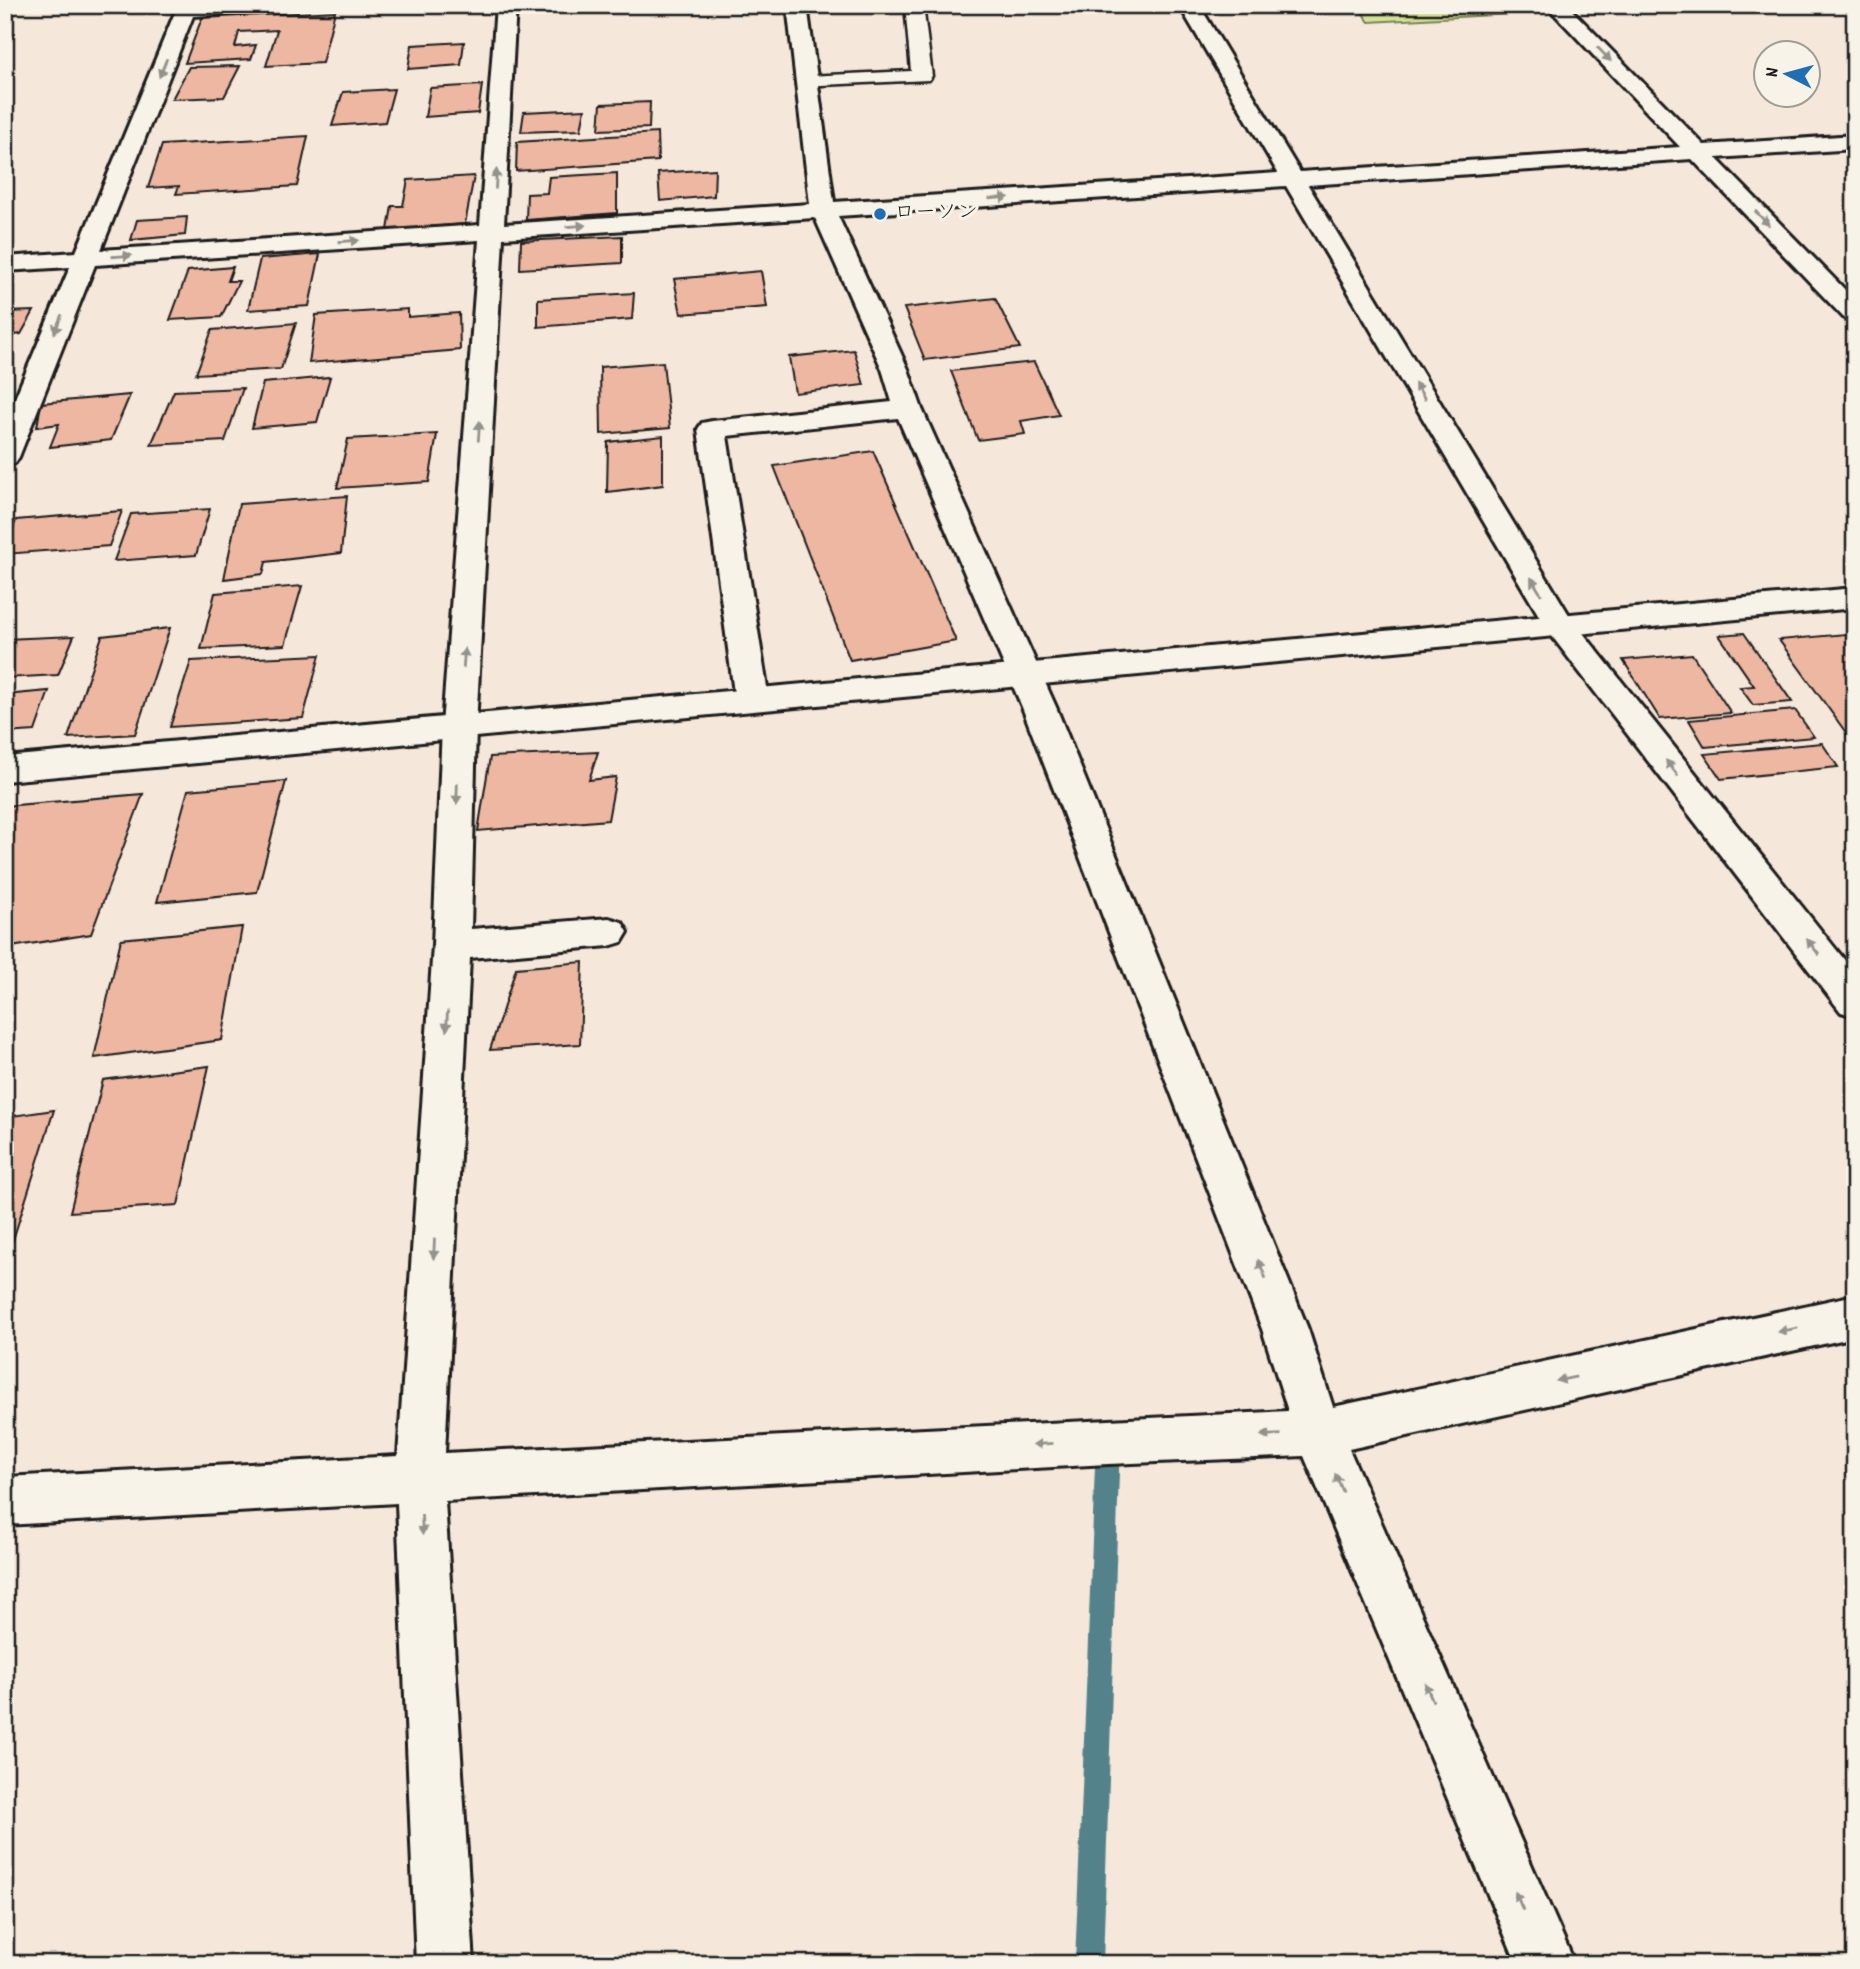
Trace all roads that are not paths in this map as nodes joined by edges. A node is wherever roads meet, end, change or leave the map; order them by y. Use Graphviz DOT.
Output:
graph roads {
  1 [pos="269,5"];
  2 [pos="506,5"];
  3 [pos="796,5"];
  4 [pos="914,5"];
  5 [pos="1189,5"];
  6 [pos="1556,5"];
  7 [pos="188,8"];
  8 [pos="807,82"];
  9 [pos="1855,142"];
  10 [pos="1698,152"];
  11 [pos="1293,178"];
  12 [pos="823,210"];
  13 [pos="494,231"];
  14 [pos="85,259"];
  15 [pos="5,264"];
  16 [pos="1855,315"];
  17 [pos="908,409"];
  18 [pos="5,457"];
  19 [pos="1855,598"];
  20 [pos="1559,625"];
  21 [pos="1025,674"];
  22 [pos="752,699"];
  23 [pos="459,726"];
  24 [pos="5,769"];
  25 [pos="609,932"];
  26 [pos="452,945"];
  27 [pos="1855,1001"];
  28 [pos="1855,1316"];
  29 [pos="1318,1433"];
  30 [pos="420,1479"];
  31 [pos="5,1501"];
  32 [pos="445,1964"];
  33 [pos="1546,1964"];
  1 -- 7 [label="street"];
  13 -- 2 [label="street, one-way"];
  3 -- 8 [label="street"];
  4 -- 8 [label="lane"];
  5 -- 11 [label="street"];
  6 -- 10 [label="street, one-way"];
  7 -- 14 [label="street, one-way"];
  8 -- 12 [label="street"];
  9 -- 10 [label="street"];
  10 -- 11 [label="street"];
  10 -- 16 [label="street, one-way"];
  12 -- 11 [label="street, one-way"];
  20 -- 11 [label="street, one-way"];
  13 -- 12 [label="street, one-way"];
  12 -- 17 [label="street"];
  14 -- 13 [label="street, one-way"];
  23 -- 13 [label="street, one-way"];
  14 -- 15 [label="street"];
  14 -- 18 [label="street, one-way"];
  17 -- 21 [label="street"];
  17 -- 22 [label="street"];
  19 -- 20 [label="street"];
  20 -- 21 [label="street"];
  27 -- 20 [label="street, one-way"];
  21 -- 22 [label="street"];
  29 -- 21 [label="street, one-way"];
  22 -- 23 [label="street"];
  23 -- 24 [label="street"];
  23 -- 26 [label="street, one-way"];
  25 -- 26 [label="street"];
  26 -- 30 [label="street, one-way"];
  28 -- 29 [label="street, one-way"];
  29 -- 30 [label="street, one-way"];
  33 -- 29 [label="street, one-way"];
  30 -- 31 [label="street"];
  30 -- 32 [label="street, one-way"];
}
